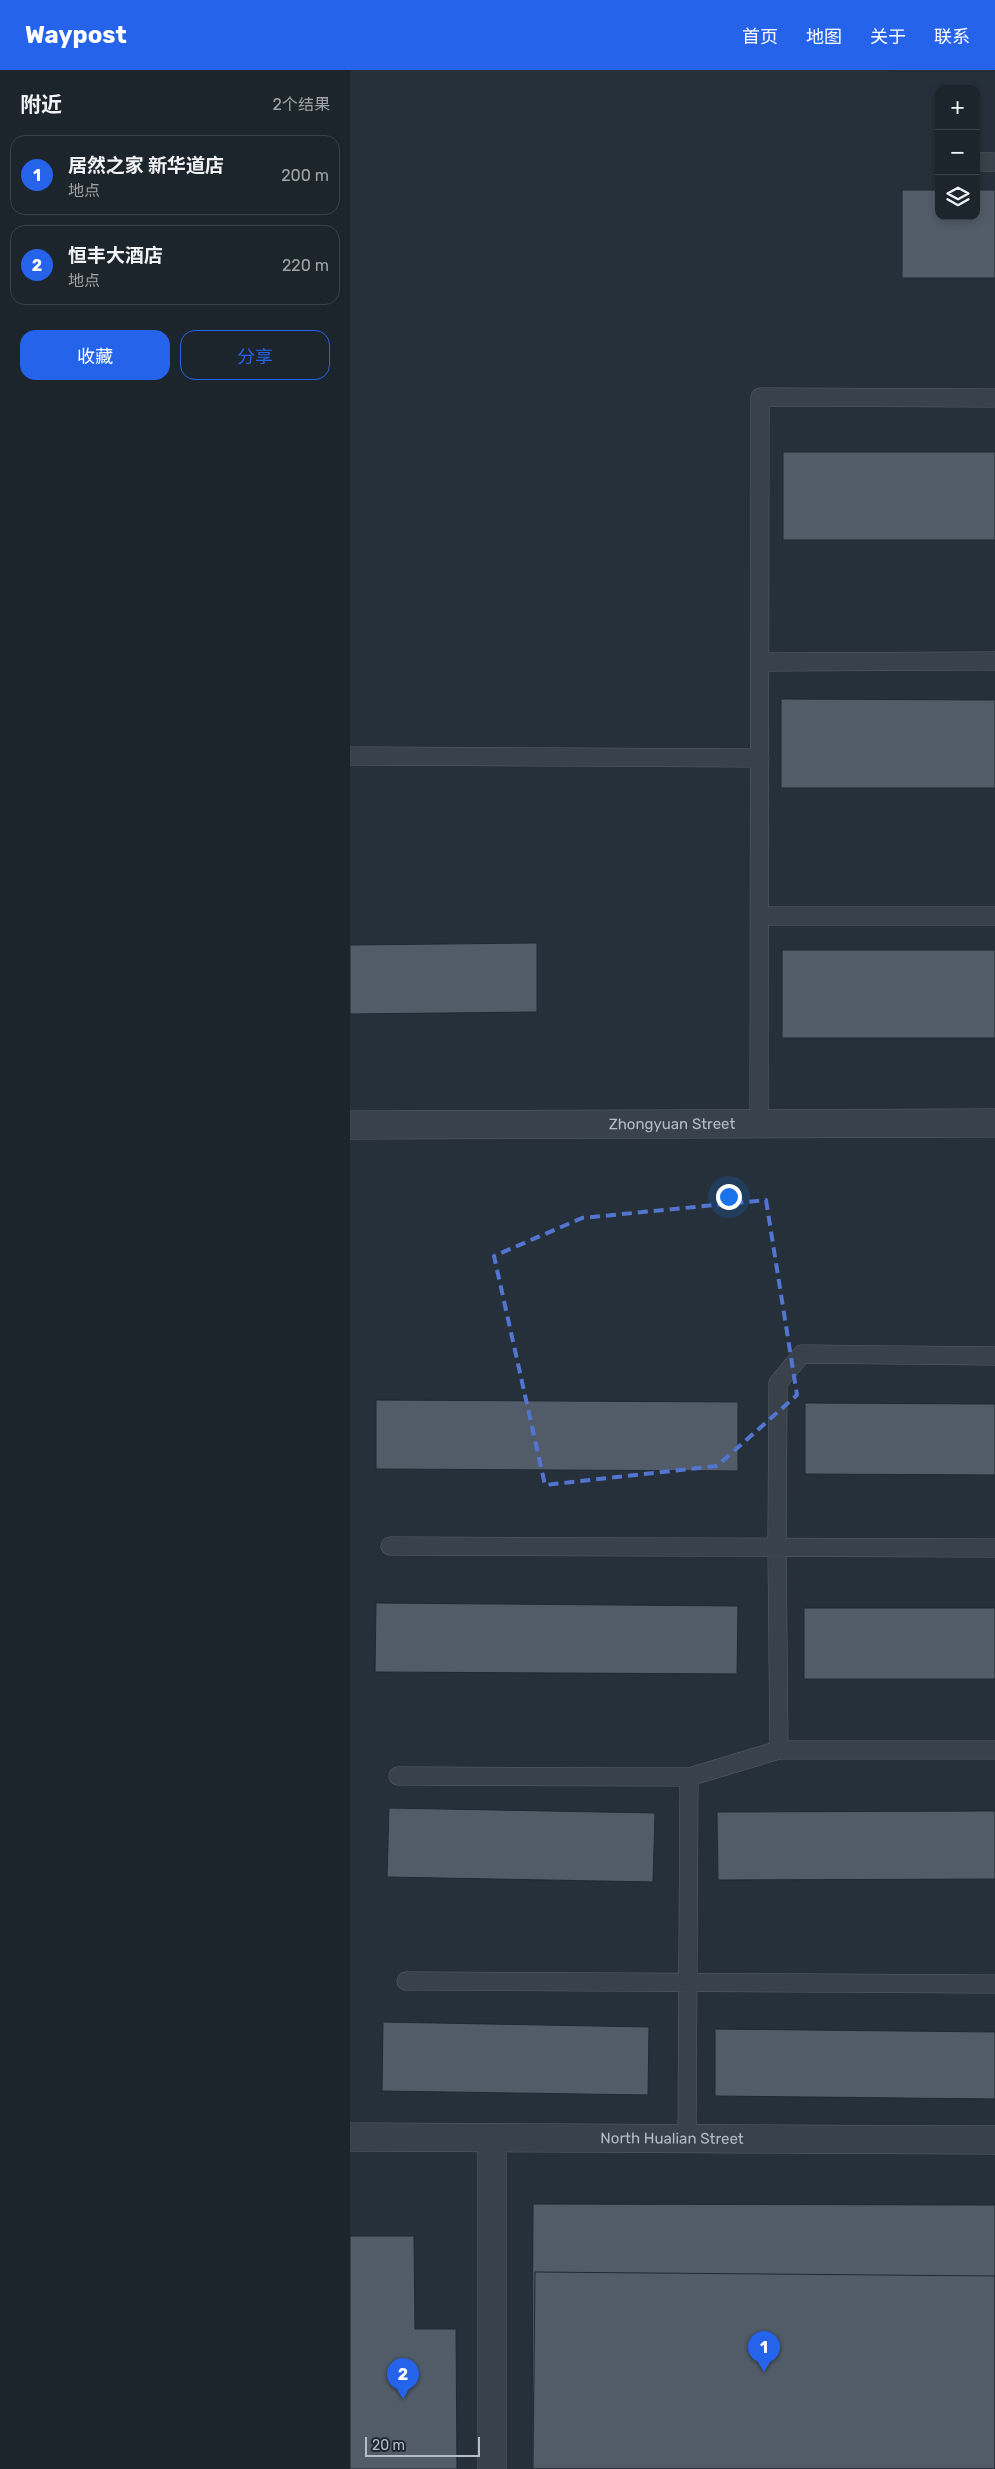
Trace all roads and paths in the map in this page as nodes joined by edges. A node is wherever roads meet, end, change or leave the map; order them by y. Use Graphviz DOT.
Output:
graph roads {
  1 [pos="980,162"];
  2 [pos="995,162"];
  3 [pos="995,398"];
  4 [pos="995,661"];
  5 [pos="761,662"];
  6 [pos="350,756"];
  7 [pos="760,758"];
  8 [pos="760,916"];
  9 [pos="995,916"];
  10 [pos="759,1123"];
  11 [pos="995,1123"];
  12 [pos="350,1125"];
  13 [pos="995,1356"];
  14 [pos="390,1546"];
  15 [pos="777,1548"];
  16 [pos="995,1548"];
  17 [pos="779,1750"];
  18 [pos="995,1750"];
  19 [pos="398,1776"];
  20 [pos="689,1777"];
  21 [pos="406,1981"];
  22 [pos="688,1983"];
  23 [pos="995,1984"];
  24 [pos="350,2137"];
  25 [pos="492,2138"];
  26 [pos="687,2140"];
  27 [pos="995,2140"];
  28 [pos="492,2469"];
  1 -- 2 [label="lane"];
  3 -- 5 [label="lane"];
  4 -- 5 [label="lane"];
  5 -- 7 [label="lane"];
  6 -- 7 [label="lane"];
  7 -- 8 [label="lane"];
  8 -- 9 [label="lane"];
  8 -- 10 [label="lane"];
  10 -- 11 [label="street, Zhongyuan Street"];
  10 -- 12 [label="street, Zhongyuan Street"];
  13 -- 15 [label="lane"];
  14 -- 15 [label="lane"];
  15 -- 16 [label="lane"];
  15 -- 17 [label="lane"];
  17 -- 18 [label="lane"];
  17 -- 20 [label="lane"];
  19 -- 20 [label="lane"];
  20 -- 22 [label="lane"];
  21 -- 22 [label="lane"];
  22 -- 23 [label="lane"];
  22 -- 26 [label="lane"];
  24 -- 25 [label="street, North Hualian Street"];
  25 -- 26 [label="street, North Hualian Street"];
  25 -- 28 [label="street"];
  26 -- 27 [label="street, North Hualian Street"];
}
